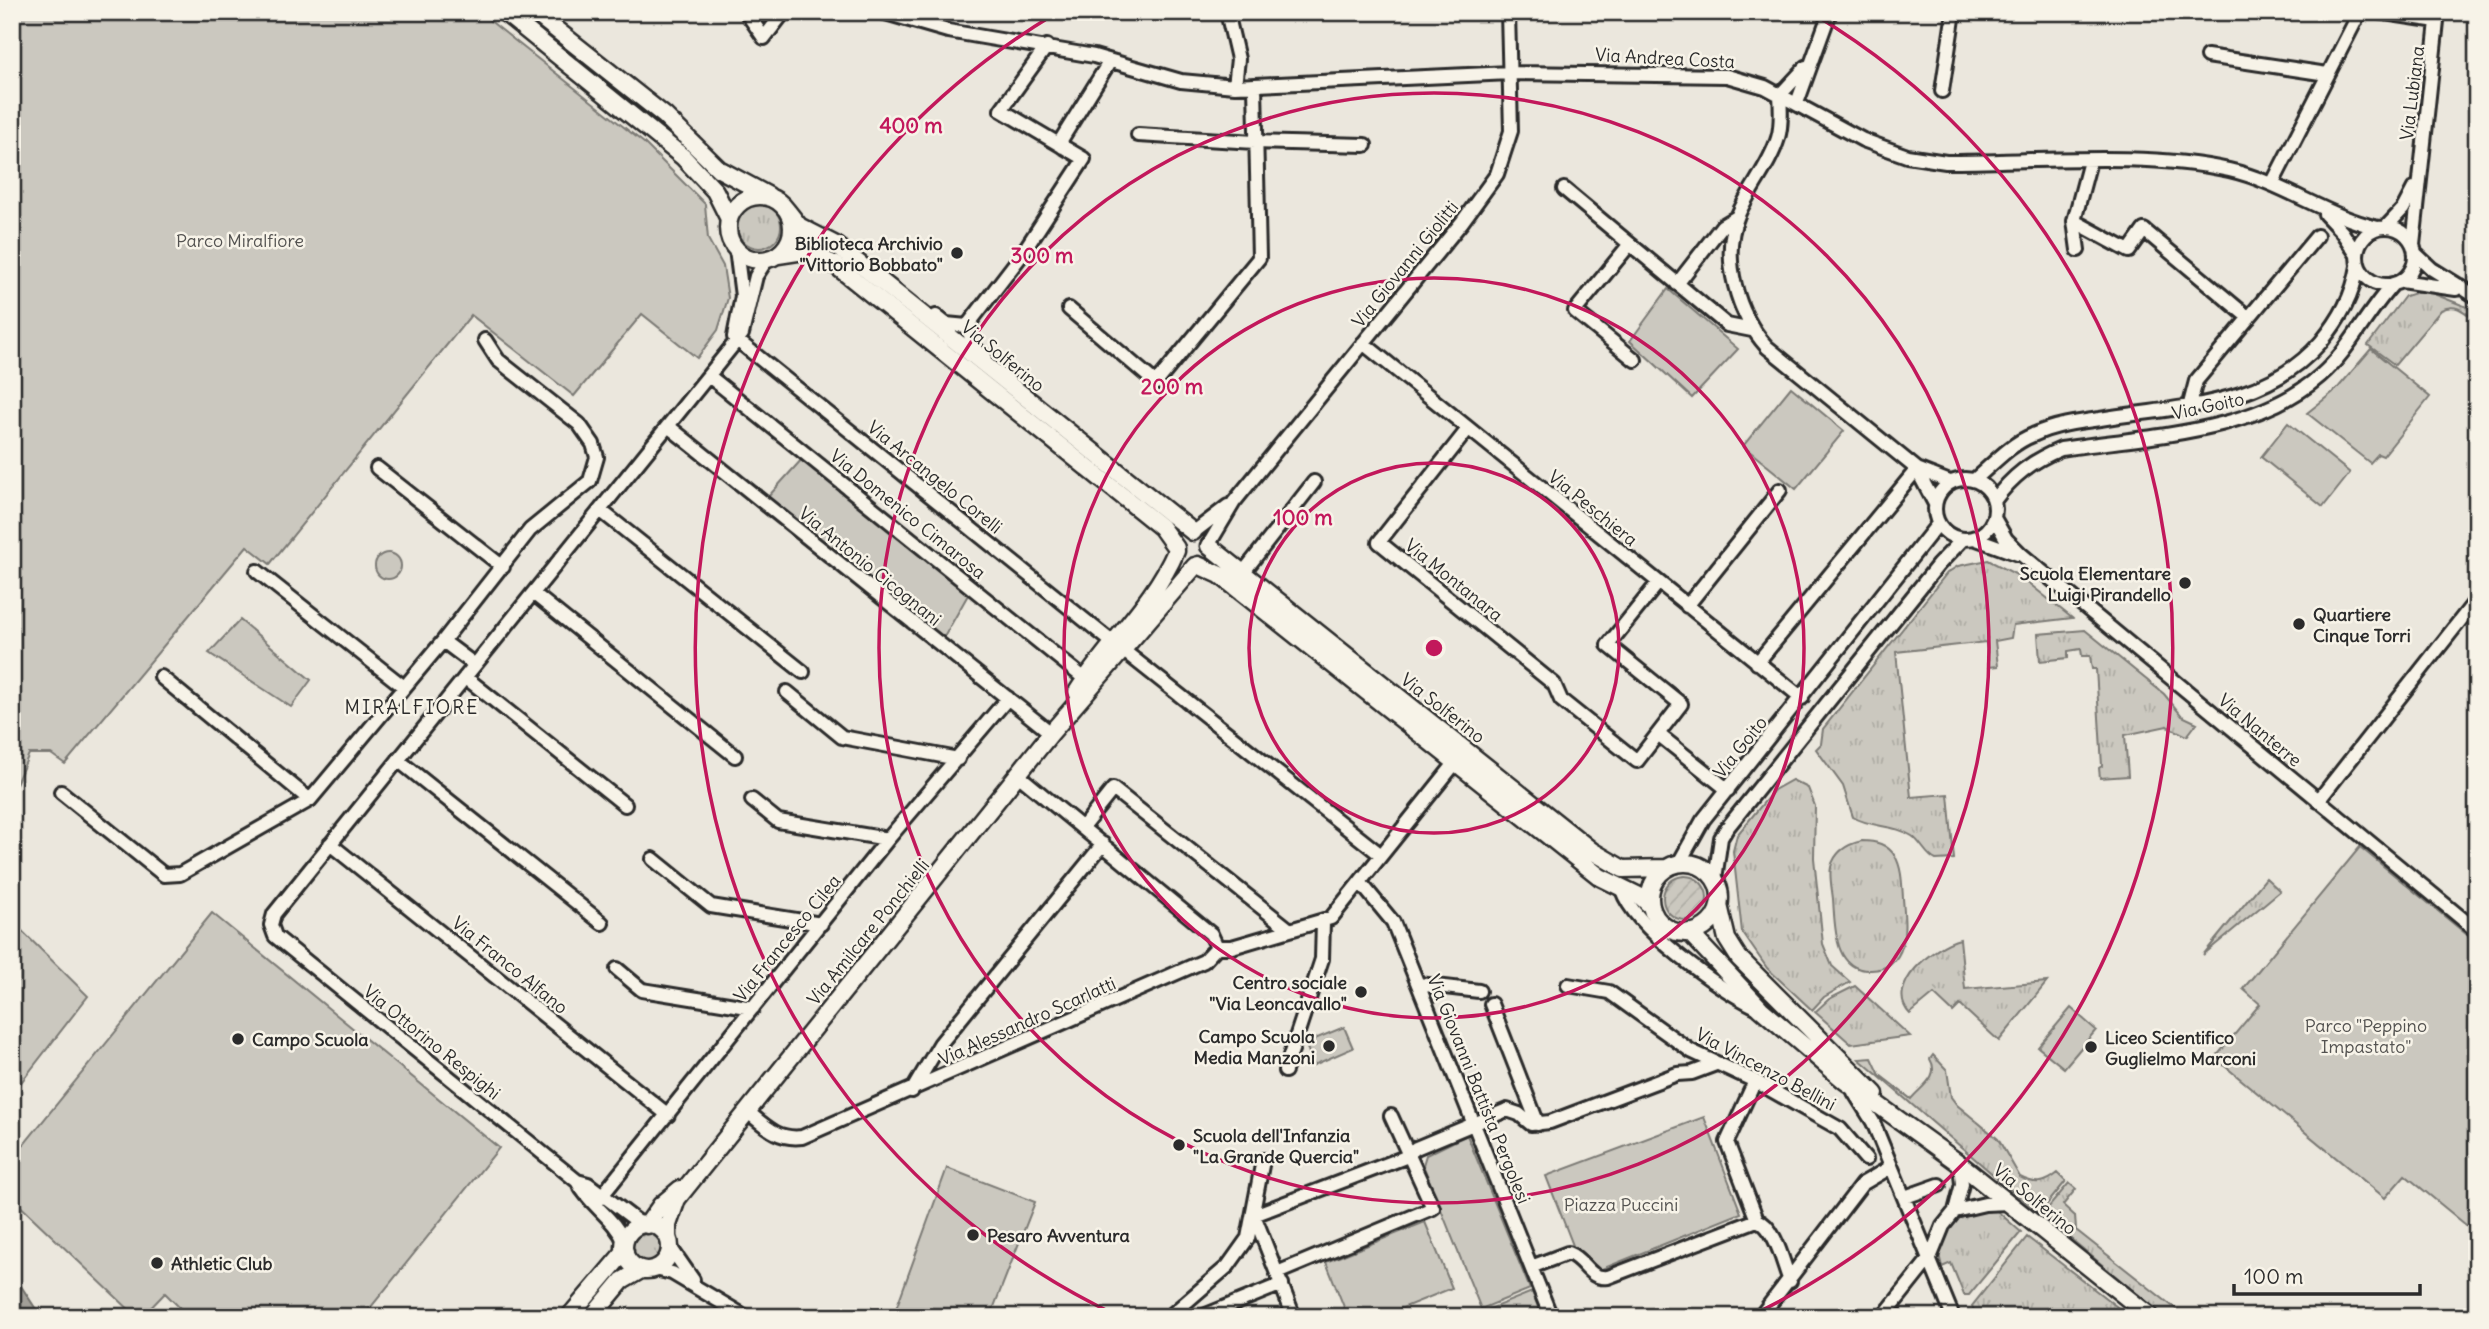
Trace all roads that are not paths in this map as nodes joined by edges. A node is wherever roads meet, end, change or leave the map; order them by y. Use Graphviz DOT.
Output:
graph roads {
  1 [pos="504,12"];
  2 [pos="534,12"];
  3 [pos="746,12"];
  4 [pos="784,12"];
  5 [pos="882,12"];
  6 [pos="1227,12"];
  7 [pos="1508,12"];
  8 [pos="1830,12"];
  9 [pos="1954,12"];
  10 [pos="2360,12"];
  11 [pos="2378,12"];
  12 [pos="905,15"];
  13 [pos="2438,17"];
  14 [pos="1047,46"];
  15 [pos="1816,52"];
  16 [pos="2207,56"];
  17 [pos="1110,61"];
  18 [pos="1510,74"];
  19 [pos="2326,74"];
  20 [pos="1235,86"];
  21 [pos="1255,87"];
  22 [pos="1942,91"];
  23 [pos="1780,95"];
  24 [pos="1797,103"];
  25 [pos="1138,135"];
  26 [pos="1255,142"];
  27 [pos="1365,145"];
  28 [pos="1063,147"];
  29 [pos="2090,161"];
  30 [pos="2419,179"];
  31 [pos="2272,184"];
  32 [pos="1564,190"];
  33 [pos="769,196"];
  34 [pos="2320,208"];
  35 [pos="788,212"];
  36 [pos="1737,218"];
  37 [pos="729,219"];
  38 [pos="2074,220"];
  39 [pos="2382,228"];
  40 [pos="2316,236"];
  41 [pos="1630,244"];
  42 [pos="736,248"];
  43 [pos="2414,249"];
  44 [pos="2078,250"];
  45 [pos="772,257"];
  46 [pos="2357,261"];
  47 [pos="875,277"];
  48 [pos="2397,282"];
  49 [pos="1677,284"];
  50 [pos="2464,291"];
  51 [pos="2477,298"];
  52 [pos="1069,309"];
  53 [pos="2249,318"];
  54 [pos="971,320"];
  55 [pos="1752,330"];
  56 [pos="485,340"];
  57 [pos="734,342"];
  58 [pos="1363,343"];
  59 [pos="1635,360"];
  60 [pos="709,376"];
  61 [pos="1027,401"];
  62 [pos="2190,404"];
  63 [pos="668,426"];
  64 [pos="1468,429"];
  65 [pos="377,468"];
  66 [pos="1917,470"];
  67 [pos="1974,480"];
  68 [pos="1314,482"];
  69 [pos="1951,482"];
  70 [pos="1780,490"];
  71 [pos="1994,501"];
  72 [pos="1234,502"];
  73 [pos="1935,504"];
  74 [pos="600,510"];
  75 [pos="1994,518"];
  76 [pos="1938,524"];
  77 [pos="1193,532"];
  78 [pos="1968,539"];
  79 [pos="1209,545"];
  80 [pos="1176,550"];
  81 [pos="2022,555"];
  82 [pos="1196,566"];
  83 [pos="503,567"];
  84 [pos="257,571"];
  85 [pos="1242,573"];
  86 [pos="1658,583"];
  87 [pos="533,593"];
  88 [pos="2477,599"];
  89 [pos="1687,607"];
  90 [pos="443,640"];
  91 [pos="1118,646"];
  92 [pos="1756,663"];
  93 [pos="475,665"];
  94 [pos="803,672"];
  95 [pos="161,677"];
  96 [pos="465,677"];
  97 [pos="1085,679"];
  98 [pos="404,687"];
  99 [pos="787,692"];
  100 [pos="1008,698"];
  101 [pos="1802,698"];
  102 [pos="1051,733"];
  103 [pos="1658,734"];
  104 [pos="736,756"];
  105 [pos="958,759"];
  106 [pos="398,760"];
  107 [pos="1456,762"];
  108 [pos="1018,775"];
  109 [pos="1728,790"];
  110 [pos="61,792"];
  111 [pos="310,800"];
  112 [pos="752,800"];
  113 [pos="2318,801"];
  114 [pos="625,805"];
  115 [pos="1082,828"];
  116 [pos="888,839"];
  117 [pos="330,844"];
  118 [pos="1103,844"];
  119 [pos="1381,855"];
  120 [pos="653,859"];
  121 [pos="1673,866"];
  122 [pos="1715,879"];
  123 [pos="1360,882"];
  124 [pos="1622,890"];
  125 [pos="1719,905"];
  126 [pos="1651,906"];
  127 [pos="1323,922"];
  128 [pos="602,923"];
  129 [pos="821,924"];
  130 [pos="1290,930"];
  131 [pos="2477,931"];
  132 [pos="1689,932"];
  133 [pos="1217,947"];
  134 [pos="617,969"];
  135 [pos="1419,984"];
  136 [pos="1568,985"];
  137 [pos="1479,991"];
  138 [pos="1491,1004"];
  139 [pos="753,1008"];
  140 [pos="1761,1009"];
  141 [pos="1699,1056"];
  142 [pos="1716,1064"];
  143 [pos="1285,1072"];
  144 [pos="1677,1074"];
  145 [pos="1755,1081"];
  146 [pos="1845,1081"];
  147 [pos="912,1091"];
  148 [pos="748,1112"];
  149 [pos="1894,1114"];
  150 [pos="668,1115"];
  151 [pos="1391,1116"];
  152 [pos="1474,1123"];
  153 [pos="1538,1125"];
  154 [pos="1411,1153"];
  155 [pos="714,1154"];
  156 [pos="1866,1159"];
  157 [pos="1263,1160"];
  158 [pos="1960,1164"];
  159 [pos="1891,1167"];
  160 [pos="1939,1185"];
  161 [pos="1905,1197"];
  162 [pos="599,1199"];
  163 [pos="2009,1203"];
  164 [pos="1955,1211"];
  165 [pos="1254,1216"];
  166 [pos="1757,1220"];
  167 [pos="644,1225"];
  168 [pos="1248,1238"];
  169 [pos="669,1242"];
  170 [pos="625,1247"];
  171 [pos="1271,1257"];
  172 [pos="1930,1258"];
  173 [pos="1531,1268"];
  174 [pos="648,1269"];
  175 [pos="1280,1279"];
  176 [pos="1790,1282"];
  177 [pos="701,1288"];
  178 [pos="569,1317"];
  179 [pos="592,1317"];
  180 [pos="746,1317"];
  181 [pos="1168,1317"];
  182 [pos="1201,1317"];
  183 [pos="1294,1317"];
  184 [pos="1551,1317"];
  185 [pos="1760,1317"];
  186 [pos="1883,1317"];
  187 [pos="1953,1317"];
  188 [pos="2151,1317"];
  1 -- 37 [label="main road"];
  2 -- 33 [label="main road, Via Solferino"];
  3 -- 4 [label="street"];
  5 -- 12 [label="street, Via Andrea Costa"];
  6 -- 20 [label="street"];
  7 -- 18 [label="street, Via Giovanni Giolitti"];
  8 -- 15 [label="street"];
  9 -- 22 [label="street"];
  10 -- 19 [label="street"];
  11 -- 13 [label="street"];
  12 -- 14 [label="street, Via Andrea Costa"];
  13 -- 30 [label="street, Via Lubiana"];
  14 -- 17 [label="street, Via Andrea Costa"];
  14 -- 28 [label="street"];
  15 -- 23 [label="street"];
  15 -- 24 [label="street"];
  16 -- 19 [label="street"];
  17 -- 20 [label="street, Via Andrea Costa"];
  17 -- 28 [label="street"];
  18 -- 21 [label="street, Via Andrea Costa"];
  18 -- 23 [label="street, Via Andrea Costa"];
  18 -- 58 [label="street, Via Giovanni Giolitti"];
  19 -- 31 [label="street"];
  20 -- 21 [label="street, Via Andrea Costa"];
  21 -- 26 [label="street"];
  23 -- 24 [label="street, Via Andrea Costa"];
  23 -- 36 [label="street"];
  24 -- 29 [label="street, Via Andrea Costa"];
  25 -- 26 [label="street"];
  26 -- 27 [label="street"];
  26 -- 52 [label="street"];
  28 -- 54 [label="street"];
  29 -- 31 [label="street, Via Andrea Costa"];
  29 -- 38 [label="street"];
  30 -- 39 [label="street, Via Lubiana"];
  30 -- 43 [label="street, Via Lubiana"];
  31 -- 34 [label="street, Via Andrea Costa"];
  32 -- 41 [label="street"];
  33 -- 35 [label="main road, Via Solferino"];
  33 -- 37 [label="main road"];
  34 -- 39 [label="street, Via Andrea Costa"];
  34 -- 46 [label="street, Via Andrea Costa"];
  35 -- 45 [label="main road"];
  35 -- 47 [label="main road, Via Solferino"];
  36 -- 49 [label="street"];
  36 -- 55 [label="street"];
  37 -- 42 [label="main road"];
  38 -- 44 [label="street"];
  38 -- 53 [label="street"];
  39 -- 43 [label="street"];
  39 -- 46 [label="street"];
  40 -- 53 [label="street"];
  41 -- 49 [label="street"];
  41 -- 59 [label="street"];
  42 -- 45 [label="main road, Via Solferino"];
  42 -- 57 [label="street"];
  43 -- 48 [label="street"];
  43 -- 50 [label="street"];
  45 -- 57 [label="street"];
  45 -- 80 [label="main road, Via Solferino"];
  46 -- 48 [label="street"];
  46 -- 62 [label="street, Via Goito"];
  47 -- 54 [label="street"];
  47 -- 61 [label="main road, Via Solferino"];
  48 -- 50 [label="street"];
  48 -- 71 [label="street, Via Goito"];
  49 -- 55 [label="street"];
  50 -- 51 [label="street"];
  53 -- 62 [label="street"];
  54 -- 61 [label="street"];
  55 -- 66 [label="street"];
  56 -- 83 [label="street"];
  57 -- 60 [label="street"];
  57 -- 91 [label="street, Via Arcangelo Corelli"];
  58 -- 64 [label="street, Via Peschiera"];
  58 -- 72 [label="street, Via Giovanni Giolitti"];
  60 -- 63 [label="street"];
  60 -- 97 [label="street, Via Domenico Cimarosa"];
  61 -- 77 [label="main road, Via Solferino"];
  62 -- 67 [label="street, Via Goito"];
  63 -- 74 [label="street"];
  63 -- 100 [label="street, Via Antonio Cicognani"];
  64 -- 86 [label="street, Via Peschiera"];
  64 -- 103 [label="street, Via Montanara"];
  65 -- 83 [label="street"];
  66 -- 69 [label="street"];
  66 -- 73 [label="street"];
  66 -- 92 [label="street"];
  67 -- 69 [label="street"];
  67 -- 71 [label="street"];
  68 -- 85 [label="street"];
  69 -- 73 [label="street"];
  70 -- 89 [label="street"];
  71 -- 75 [label="street"];
  72 -- 77 [label="street, Via Giovanni Giolitti"];
  72 -- 79 [label="street, Via Giovanni Giolitti"];
  73 -- 76 [label="street"];
  74 -- 87 [label="street"];
  74 -- 94 [label="street"];
  75 -- 78 [label="street"];
  75 -- 81 [label="street, Via Nanterre"];
  76 -- 78 [label="street"];
  76 -- 101 [label="street, Via Goito"];
  77 -- 79 [label="main road, Via Solferino"];
  77 -- 80 [label="main road"];
  78 -- 81 [label="street, Via Nanterre"];
  78 -- 122 [label="street"];
  79 -- 82 [label="main road"];
  79 -- 85 [label="main road, Via Solferino"];
  80 -- 82 [label="main road, Via Solferino"];
  80 -- 91 [label="main road, Via Amilcare Ponchielli"];
  81 -- 113 [label="street, Via Nanterre"];
  82 -- 91 [label="main road, Via Amilcare Ponchielli"];
  82 -- 107 [label="main road, Via Solferino"];
  83 -- 90 [label="street"];
  84 -- 98 [label="street"];
  85 -- 121 [label="main road, Via Solferino"];
  86 -- 89 [label="street, Via Peschiera"];
  86 -- 103 [label="street"];
  87 -- 93 [label="street"];
  87 -- 104 [label="street"];
  88 -- 113 [label="street"];
  89 -- 92 [label="street, Via Peschiera"];
  90 -- 93 [label="street"];
  90 -- 98 [label="street"];
  91 -- 97 [label="main road, Via Amilcare Ponchielli"];
  91 -- 102 [label="main road, Via Amilcare Ponchielli"];
  91 -- 119 [label="street, Via Arcangelo Corelli"];
  92 -- 101 [label="street, Via Peschiera"];
  93 -- 96 [label="street"];
  95 -- 111 [label="street"];
  96 -- 106 [label="street"];
  96 -- 114 [label="street"];
  97 -- 102 [label="main road, Via Amilcare Ponchielli"];
  98 -- 111 [label="street"];
  99 -- 105 [label="street"];
  100 -- 102 [label="street, Via Antonio Cicognani"];
  100 -- 105 [label="street, Via Francesco Cilea"];
  101 -- 109 [label="street, Via Goito"];
  102 -- 108 [label="main road, Via Amilcare Ponchielli"];
  103 -- 109 [label="street"];
  105 -- 116 [label="street, Via Francesco Cilea"];
  106 -- 117 [label="street"];
  106 -- 128 [label="street"];
  107 -- 119 [label="street"];
  107 -- 124 [label="main road, Via Solferino"];
  108 -- 115 [label="street"];
  108 -- 148 [label="main road, Via Amilcare Ponchielli"];
  109 -- 121 [label="street, Via Goito"];
  110 -- 111 [label="street"];
  112 -- 116 [label="street"];
  113 -- 131 [label="street, Via Nanterre"];
  115 -- 118 [label="street"];
  115 -- 130 [label="street"];
  116 -- 129 [label="street, Via Francesco Cilea"];
  117 -- 150 [label="street, Via Franco Alfano"];
  117 -- 162 [label="street, Via Ottorino Respighi"];
  118 -- 133 [label="street"];
  118 -- 147 [label="street"];
  119 -- 123 [label="street"];
  120 -- 129 [label="street"];
  121 -- 122 [label="main road, Via Solferino"];
  121 -- 126 [label="main road"];
  122 -- 125 [label="main road, Via Solferino"];
  123 -- 127 [label="street"];
  123 -- 135 [label="street, Via Giovanni Battista Pergolesi"];
  124 -- 126 [label="main road, Via Solferino"];
  124 -- 140 [label="street, Via Solferino"];
  125 -- 132 [label="main road"];
  125 -- 149 [label="main road, Via Solferino"];
  126 -- 132 [label="main road, Via Solferino"];
  127 -- 130 [label="street, Via Alessandro Scarlatti"];
  127 -- 143 [label="street"];
  129 -- 139 [label="street, Via Francesco Cilea"];
  130 -- 133 [label="street, Via Alessandro Scarlatti"];
  132 -- 140 [label="main road, Via Solferino"];
  133 -- 147 [label="street, Via Alessandro Scarlatti"];
  134 -- 139 [label="street"];
  135 -- 137 [label="street"];
  135 -- 152 [label="street, Via Giovanni Battista Pergolesi"];
  136 -- 141 [label="street, Via Vincenzo Bellini"];
  138 -- 153 [label="street"];
  139 -- 150 [label="street, Via Francesco Cilea"];
  140 -- 146 [label="main road, Via Solferino"];
  141 -- 142 [label="street, Via Vincenzo Bellini"];
  141 -- 144 [label="street"];
  142 -- 144 [label="street"];
  142 -- 145 [label="street, Via Vincenzo Bellini"];
  144 -- 153 [label="street"];
  145 -- 156 [label="street, Via Vincenzo Bellini"];
  145 -- 166 [label="street"];
  146 -- 149 [label="main road, Via Solferino"];
  146 -- 159 [label="street"];
  147 -- 148 [label="street, Via Alessandro Scarlatti"];
  148 -- 155 [label="main road, Via Amilcare Ponchielli"];
  149 -- 158 [label="main road, Via Solferino"];
  150 -- 162 [label="street, Via Francesco Cilea"];
  151 -- 154 [label="street"];
  152 -- 153 [label="street"];
  152 -- 154 [label="street"];
  152 -- 173 [label="street, Via Giovanni Battista Pergolesi"];
  154 -- 165 [label="street"];
  154 -- 175 [label="street"];
  155 -- 167 [label="main road, Via Amilcare Ponchielli"];
  155 -- 169 [label="main road, Via Amilcare Ponchielli"];
  157 -- 165 [label="street"];
  158 -- 163 [label="main road, Via Solferino"];
  158 -- 164 [label="street"];
  159 -- 161 [label="street"];
  159 -- 176 [label="street"];
  160 -- 161 [label="street"];
  161 -- 172 [label="street"];
  162 -- 167 [label="street, Via Ottorino Respighi"];
  162 -- 170 [label="street, Via Ottorino Respighi"];
  163 -- 164 [label="street"];
  163 -- 188 [label="main road, Via Solferino"];
  164 -- 172 [label="street"];
  165 -- 168 [label="street"];
  165 -- 171 [label="street"];
  166 -- 173 [label="street"];
  166 -- 176 [label="street"];
  167 -- 169 [label="main road"];
  167 -- 170 [label="main road, Via Amilcare Ponchielli"];
  168 -- 171 [label="street"];
  168 -- 181 [label="street"];
  169 -- 174 [label="main road, Via Amilcare Ponchielli"];
  169 -- 177 [label="street"];
  170 -- 174 [label="main road"];
  170 -- 178 [label="main road, Via Amilcare Ponchielli"];
  171 -- 175 [label="street"];
  172 -- 186 [label="street"];
  172 -- 187 [label="street"];
  173 -- 184 [label="street, Via Giovanni Battista Pergolesi"];
  174 -- 177 [label="street"];
  174 -- 179 [label="main road, Via Amilcare Ponchielli"];
  175 -- 182 [label="street"];
  175 -- 183 [label="street"];
  176 -- 185 [label="street"];
  177 -- 180 [label="street"];
}
